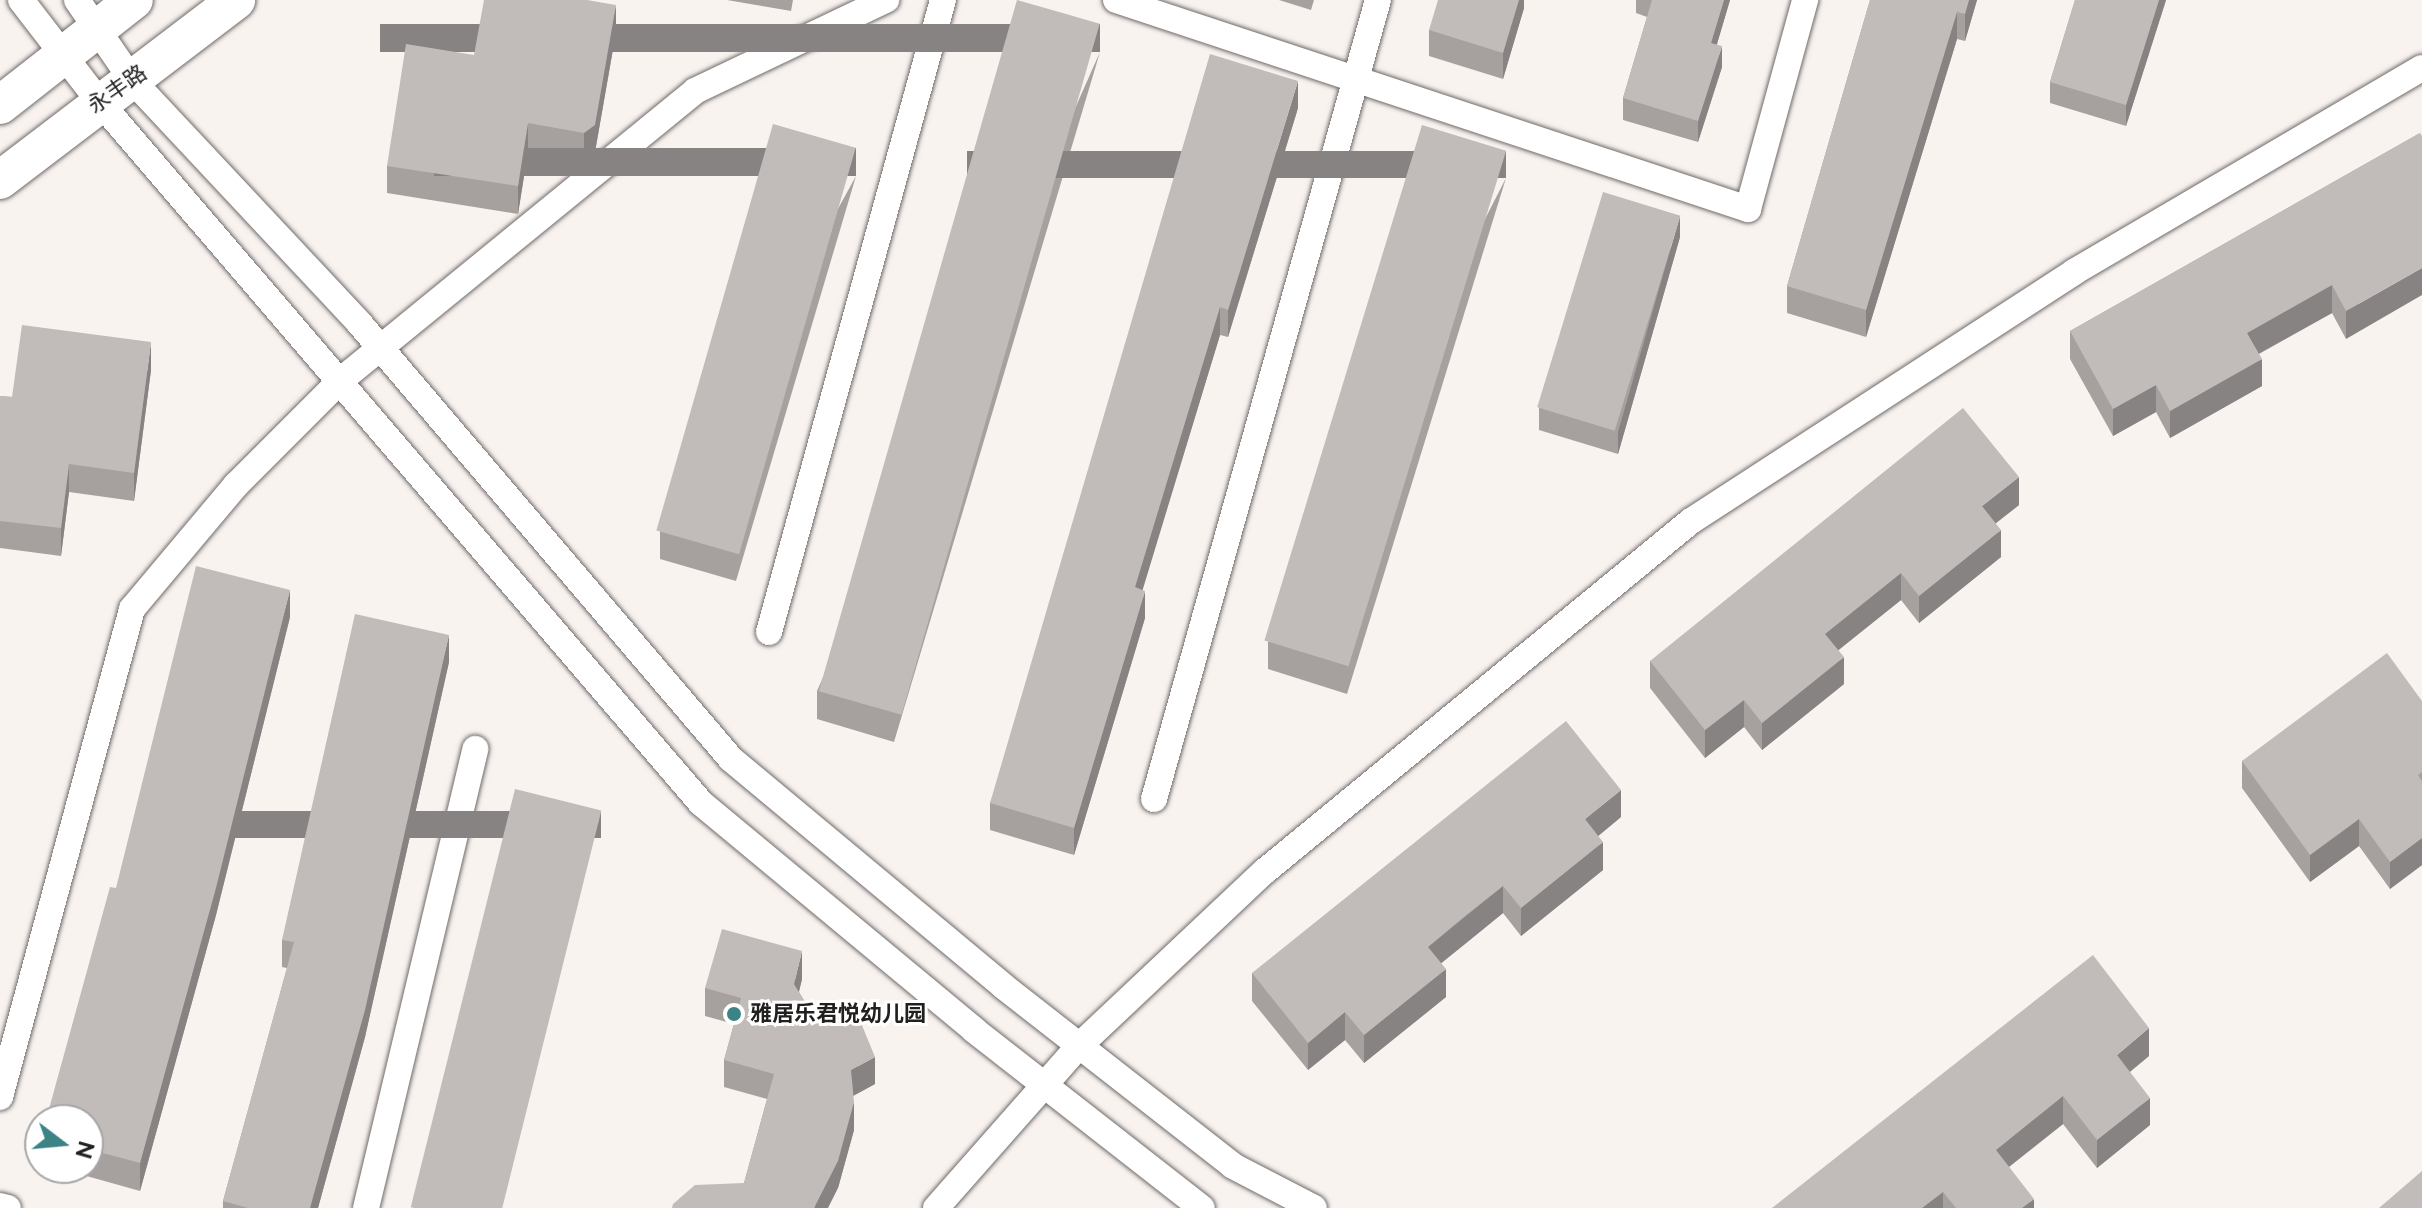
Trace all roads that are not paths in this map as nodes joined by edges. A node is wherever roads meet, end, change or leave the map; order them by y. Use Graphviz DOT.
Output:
graph roads {
  1 [pos="21,0"];
  2 [pos="134,0"];
  3 [pos="236,0"];
  4 [pos="886,0"];
  5 [pos="943,0"];
  6 [pos="1116,0"];
  7 [pos="1378,0"];
  8 [pos="1805,0"];
  9 [pos="88,14"];
  10 [pos="65,53"];
  11 [pos="2422,68"];
  12 [pos="132,80"];
  13 [pos="1360,81"];
  14 [pos="98,100"];
  15 [pos="0,105"];
  16 [pos="0,180"];
  17 [pos="380,347"];
  18 [pos="341,380"];
  19 [pos="769,632"];
  20 [pos="475,749"];
  21 [pos="1154,799"];
  22 [pos="1079,1046"];
  23 [pos="1045,1086"];
  24 [pos="0,1097"];
  25 [pos="0,1206"];
  26 [pos="8,1208"];
  27 [pos="366,1208"];
  28 [pos="936,1208"];
  29 [pos="1202,1208"];
  30 [pos="1314,1208"];
  1 -- 10 [label="street"];
  2 -- 9 [label="street"];
  3 -- 12 [label="street, 永丰路"];
  4 -- 17 [label="street"];
  5 -- 19 [label="street"];
  6 -- 13 [label="street"];
  7 -- 13 [label="street"];
  8 -- 13 [label="street"];
  9 -- 10 [label="street"];
  9 -- 12 [label="street"];
  10 -- 14 [label="street"];
  10 -- 15 [label="street"];
  11 -- 22 [label="street"];
  12 -- 14 [label="street, 永丰路"];
  12 -- 17 [label="street"];
  13 -- 21 [label="street"];
  14 -- 16 [label="street, 永丰路"];
  14 -- 18 [label="street"];
  17 -- 18 [label="street"];
  17 -- 22 [label="street"];
  18 -- 23 [label="street"];
  18 -- 24 [label="street"];
  20 -- 27 [label="street"];
  22 -- 23 [label="street"];
  22 -- 30 [label="street"];
  23 -- 28 [label="street"];
  23 -- 29 [label="street"];
  25 -- 26 [label="street"];
}
